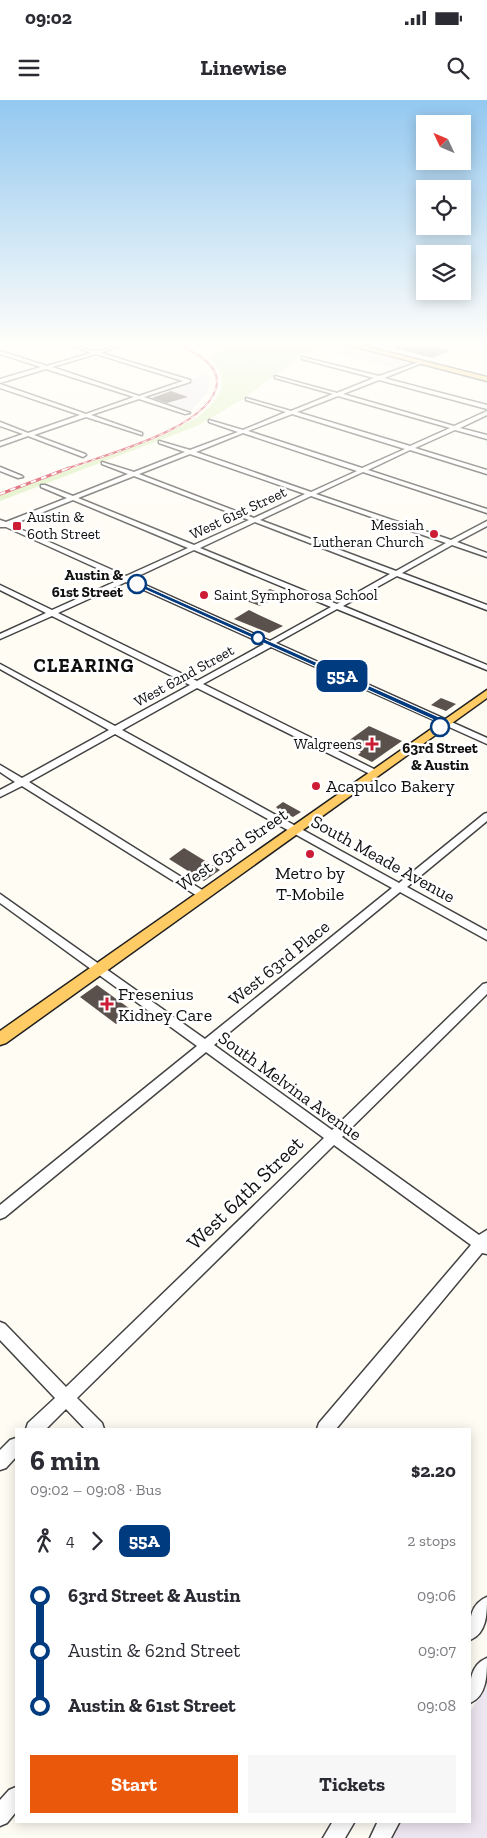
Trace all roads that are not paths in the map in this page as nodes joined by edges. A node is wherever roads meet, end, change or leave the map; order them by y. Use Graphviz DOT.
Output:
graph roads {
  1 [pos="6,426"];
  2 [pos="54,426"];
  3 [pos="118,426"];
  4 [pos="227,426"];
  5 [pos="256,426"];
  6 [pos="339,426"];
  7 [pos="448,426"];
  8 [pos="459,426"];
  9 [pos="455,428"];
  10 [pos="243,431"];
  11 [pos="140,434"];
  12 [pos="29,435"];
  13 [pos="487,437"];
  14 [pos="161,442"];
  15 [pos="0,444"];
  16 [pos="411,448"];
  17 [pos="191,452"];
  18 [pos="83,455"];
  19 [pos="104,463"];
  20 [pos="0,469"];
  21 [pos="362,470"];
  22 [pos="487,472"];
  23 [pos="133,474"];
  24 [pos="20,477"];
  25 [pos="43,486"];
  26 [pos="311,494"];
  27 [pos="72,498"];
  28 [pos="487,510"];
  29 [pos="255,520"];
  30 [pos="487,523"];
  31 [pos="2,524"];
  32 [pos="451,543"];
  33 [pos="194,548"];
  34 [pos="487,556"];
  35 [pos="396,574"];
  36 [pos="126,579"];
  37 [pos="0,587"];
  38 [pos="337,607"];
  39 [pos="487,608"];
  40 [pos="53,613"];
  41 [pos="0,637"];
  42 [pos="270,644"];
  43 [pos="0,666"];
  44 [pos="487,668"];
  45 [pos="197,684"];
  46 [pos="487,693"];
  47 [pos="446,722"];
  48 [pos="116,730"];
  49 [pos="487,741"];
  50 [pos="0,768"];
  51 [pos="375,773"];
  52 [pos="22,782"];
  53 [pos="0,794"];
  54 [pos="487,816"];
  55 [pos="296,830"];
  56 [pos="400,887"];
  57 [pos="203,895"];
  58 [pos="0,898"];
  59 [pos="487,936"];
  60 [pos="99,969"];
  61 [pos="487,987"];
  62 [pos="0,1039"];
  63 [pos="205,1046"];
  64 [pos="332,1138"];
  65 [pos="0,1212"];
  66 [pos="485,1242"];
  67 [pos="0,1329"];
  68 [pos="66,1397"];
  69 [pos="35,1428"];
  70 [pos="95,1428"];
  71 [pos="326,1428"];
  72 [pos="15,1447"];
  73 [pos="0,1462"];
  74 [pos="487,1606"];
  75 [pos="471,1630"];
  76 [pos="487,1667"];
  77 [pos="471,1692"];
  78 [pos="15,1798"];
  79 [pos="0,1816"];
  80 [pos="343,1823"];
  81 [pos="389,1823"];
  82 [pos="334,1838"];
  83 [pos="380,1838"];
  1 -- 12 [label="street"];
  2 -- 12 [label="street"];
  3 -- 11 [label="street"];
  4 -- 10 [label="street"];
  5 -- 10 [label="street"];
  6 -- 16 [label="street"];
  7 -- 9 [label="street"];
  8 -- 9 [label="street, West 61st Street"];
  9 -- 13 [label="street"];
  9 -- 16 [label="street, West 61st Street"];
  10 -- 17 [label="street"];
  10 -- 21 [label="street"];
  12 -- 15 [label="street"];
  12 -- 18 [label="street"];
  14 -- 17 [label="street"];
  16 -- 21 [label="street, West 61st Street"];
  16 -- 22 [label="street"];
  17 -- 23 [label="street"];
  17 -- 26 [label="street"];
  19 -- 23 [label="street"];
  20 -- 24 [label="street"];
  21 -- 26 [label="street, West 61st Street"];
  21 -- 28 [label="street"];
  23 -- 27 [label="street"];
  23 -- 29 [label="street"];
  25 -- 27 [label="street"];
  26 -- 29 [label="street, West 61st Street"];
  26 -- 32 [label="street"];
  27 -- 31 [label="street"];
  27 -- 33 [label="street"];
  29 -- 33 [label="street, West 61st Street"];
  29 -- 35 [label="street"];
  30 -- 32 [label="street, West 62nd Street"];
  31 -- 36 [label="street"];
  32 -- 34 [label="street"];
  32 -- 35 [label="street, West 62nd Street"];
  33 -- 36 [label="street, West 61st Street"];
  33 -- 38 [label="street"];
  35 -- 38 [label="street, West 62nd Street"];
  35 -- 39 [label="street"];
  36 -- 40 [label="street, West 61st Street"];
  36 -- 42 [label="street"];
  37 -- 40 [label="street"];
  38 -- 42 [label="street, West 62nd Street"];
  38 -- 44 [label="street"];
  40 -- 41 [label="street, West 61st Street"];
  40 -- 45 [label="street"];
  42 -- 45 [label="street, West 62nd Street"];
  42 -- 47 [label="street"];
  43 -- 48 [label="street, South Meade Avenue"];
  45 -- 48 [label="street, West 62nd Street"];
  45 -- 51 [label="street"];
  46 -- 47 [label="main road, West 63rd Street"];
  47 -- 49 [label="street"];
  47 -- 51 [label="main road, West 63rd Street"];
  48 -- 52 [label="street, West 62nd Street"];
  48 -- 55 [label="street, South Meade Avenue"];
  50 -- 52 [label="street"];
  51 -- 55 [label="main road, West 63rd Street"];
  52 -- 53 [label="street, West 62nd Street"];
  52 -- 57 [label="street"];
  54 -- 56 [label="street, West 63rd Place"];
  55 -- 56 [label="street, South Meade Avenue"];
  55 -- 57 [label="main road, West 63rd Street"];
  56 -- 59 [label="street, South Meade Avenue"];
  56 -- 63 [label="street, West 63rd Place"];
  57 -- 60 [label="main road, West 63rd Street"];
  58 -- 60 [label="street, South Melvina Avenue"];
  60 -- 62 [label="main road, West 63rd Street"];
  60 -- 63 [label="street, South Melvina Avenue"];
  61 -- 64 [label="street, West 64th Street"];
  63 -- 64 [label="street, South Melvina Avenue"];
  63 -- 65 [label="street, West 63rd Place"];
  64 -- 66 [label="street, South Melvina Avenue"];
  64 -- 68 [label="street, West 64th Street"];
  66 -- 71 [label="street"];
  67 -- 68 [label="street"];
  68 -- 69 [label="street, West 64th Street"];
  68 -- 70 [label="street"];
  72 -- 73 [label="street"];
  74 -- 75 [label="street"];
  76 -- 77 [label="street"];
  78 -- 79 [label="street"];
  80 -- 82 [label="street"];
  81 -- 83 [label="street"];
}
